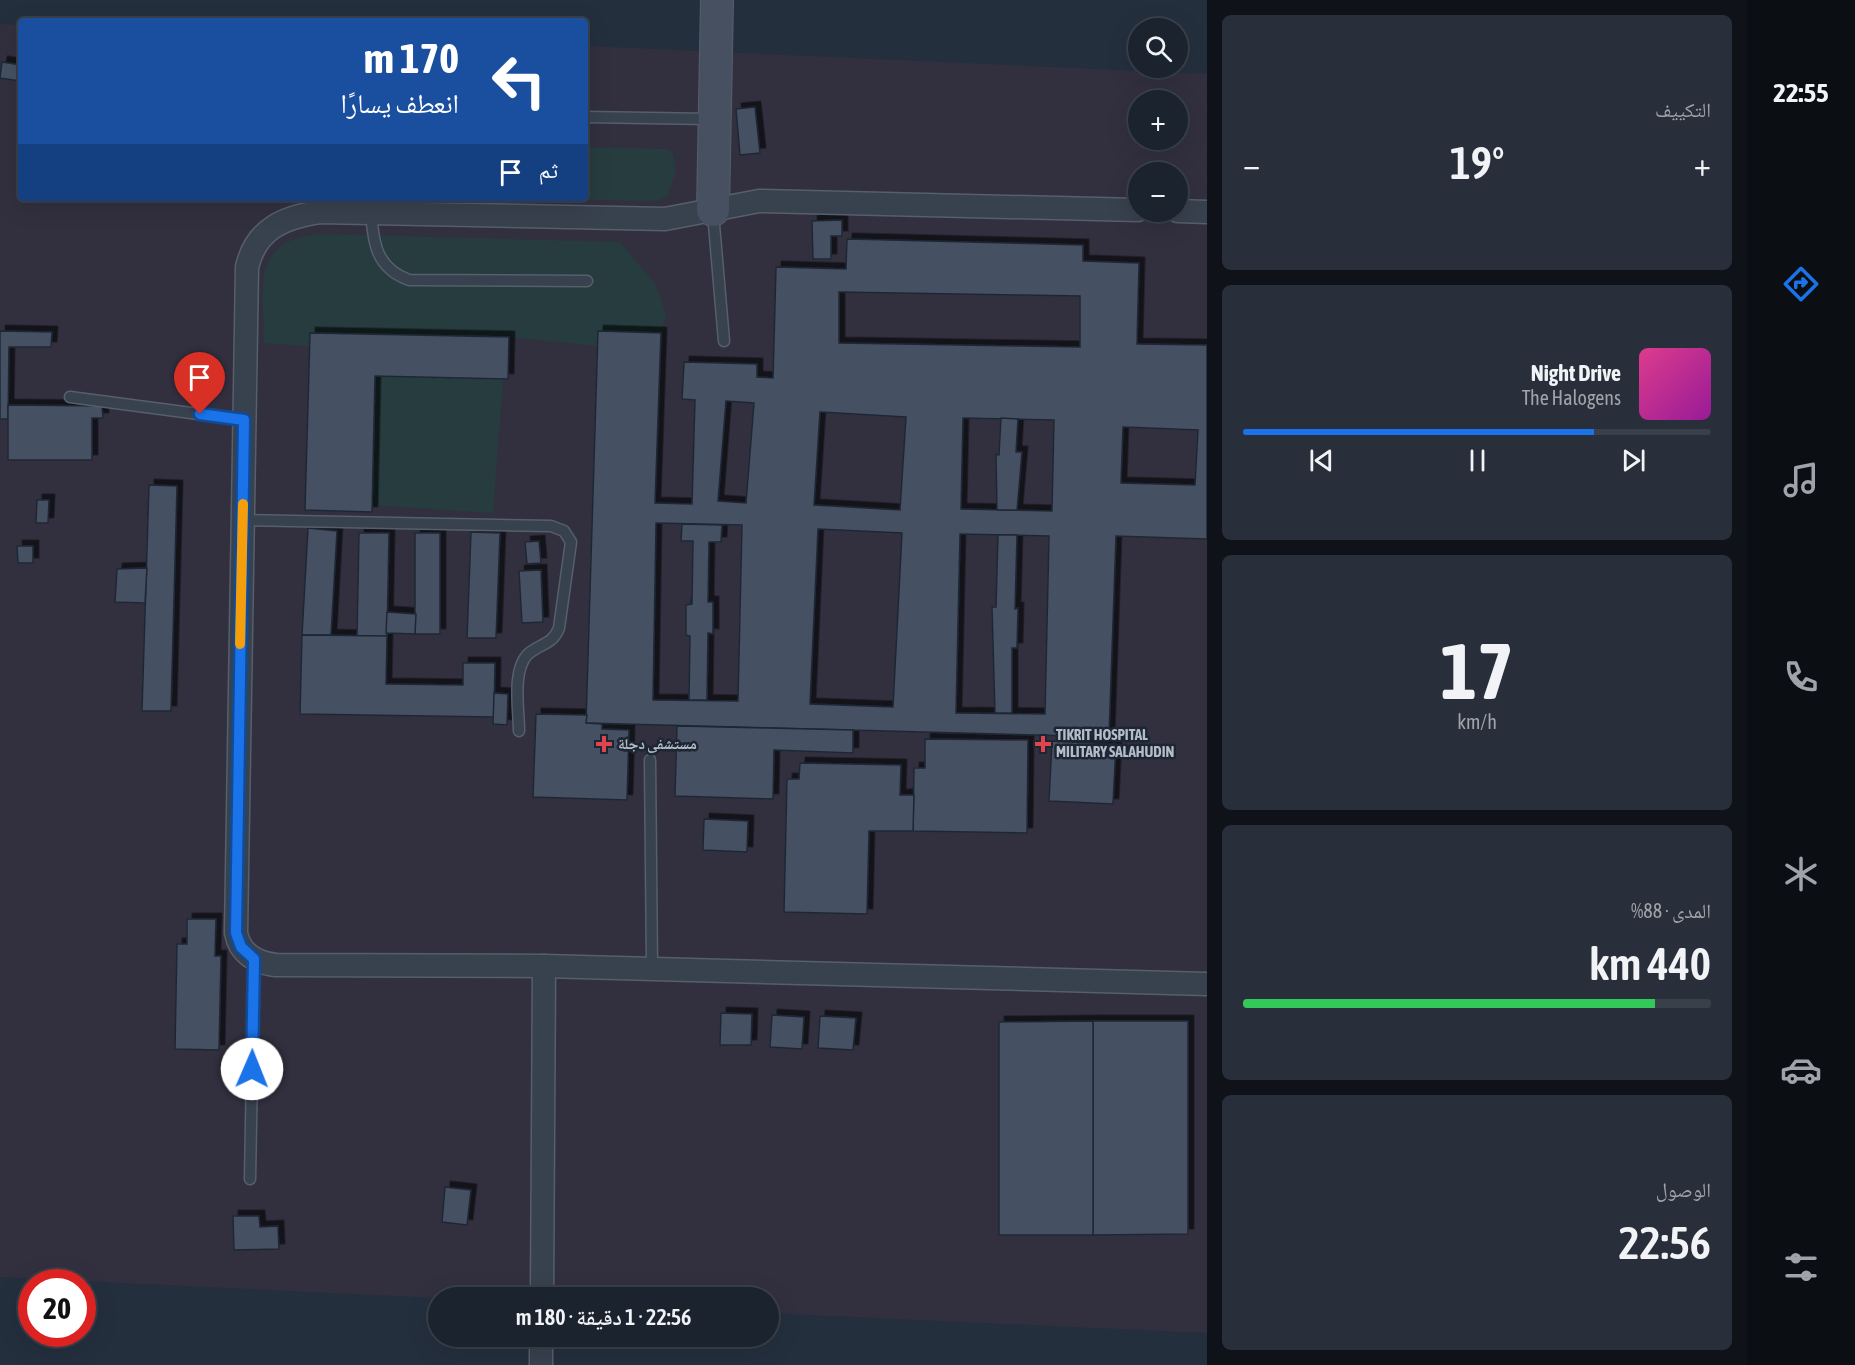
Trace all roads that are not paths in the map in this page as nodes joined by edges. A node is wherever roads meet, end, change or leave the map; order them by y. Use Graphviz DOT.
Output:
graph roads {
  1 [pos="717,0"];
  2 [pos="588,117"];
  3 [pos="714,119"];
  4 [pos="408,206"];
  5 [pos="713,210"];
  6 [pos="1128,210"];
  7 [pos="1188,211"];
  8 [pos="1207,212"];
  9 [pos="371,213"];
  10 [pos="587,281"];
  11 [pos="724,341"];
  12 [pos="70,397"];
  13 [pos="244,420"];
  14 [pos="243,520"];
  15 [pos="519,731"];
  16 [pos="650,760"];
  17 [pos="254,959"];
  18 [pos="544,966"];
  19 [pos="651,968"];
  20 [pos="1207,984"];
  21 [pos="250,1179"];
  22 [pos="542,1287"];
  23 [pos="541,1347"];
  24 [pos="541,1365"];
  1 -- 3 [label="street"];
  2 -- 3 [label="lane"];
  3 -- 5 [label="street"];
  4 -- 5 [label="street"];
  4 -- 9 [label="street"];
  5 -- 6 [label="street"];
  5 -- 11 [label="lane"];
  7 -- 8 [label="street"];
  9 -- 10 [label="lane"];
  9 -- 13 [label="street"];
  12 -- 13 [label="lane"];
  13 -- 14 [label="street"];
  14 -- 15 [label="lane"];
  14 -- 17 [label="street"];
  16 -- 19 [label="lane"];
  17 -- 18 [label="street"];
  17 -- 21 [label="lane"];
  18 -- 19 [label="street"];
  18 -- 22 [label="street"];
  19 -- 20 [label="street"];
  23 -- 24 [label="street"];
}
